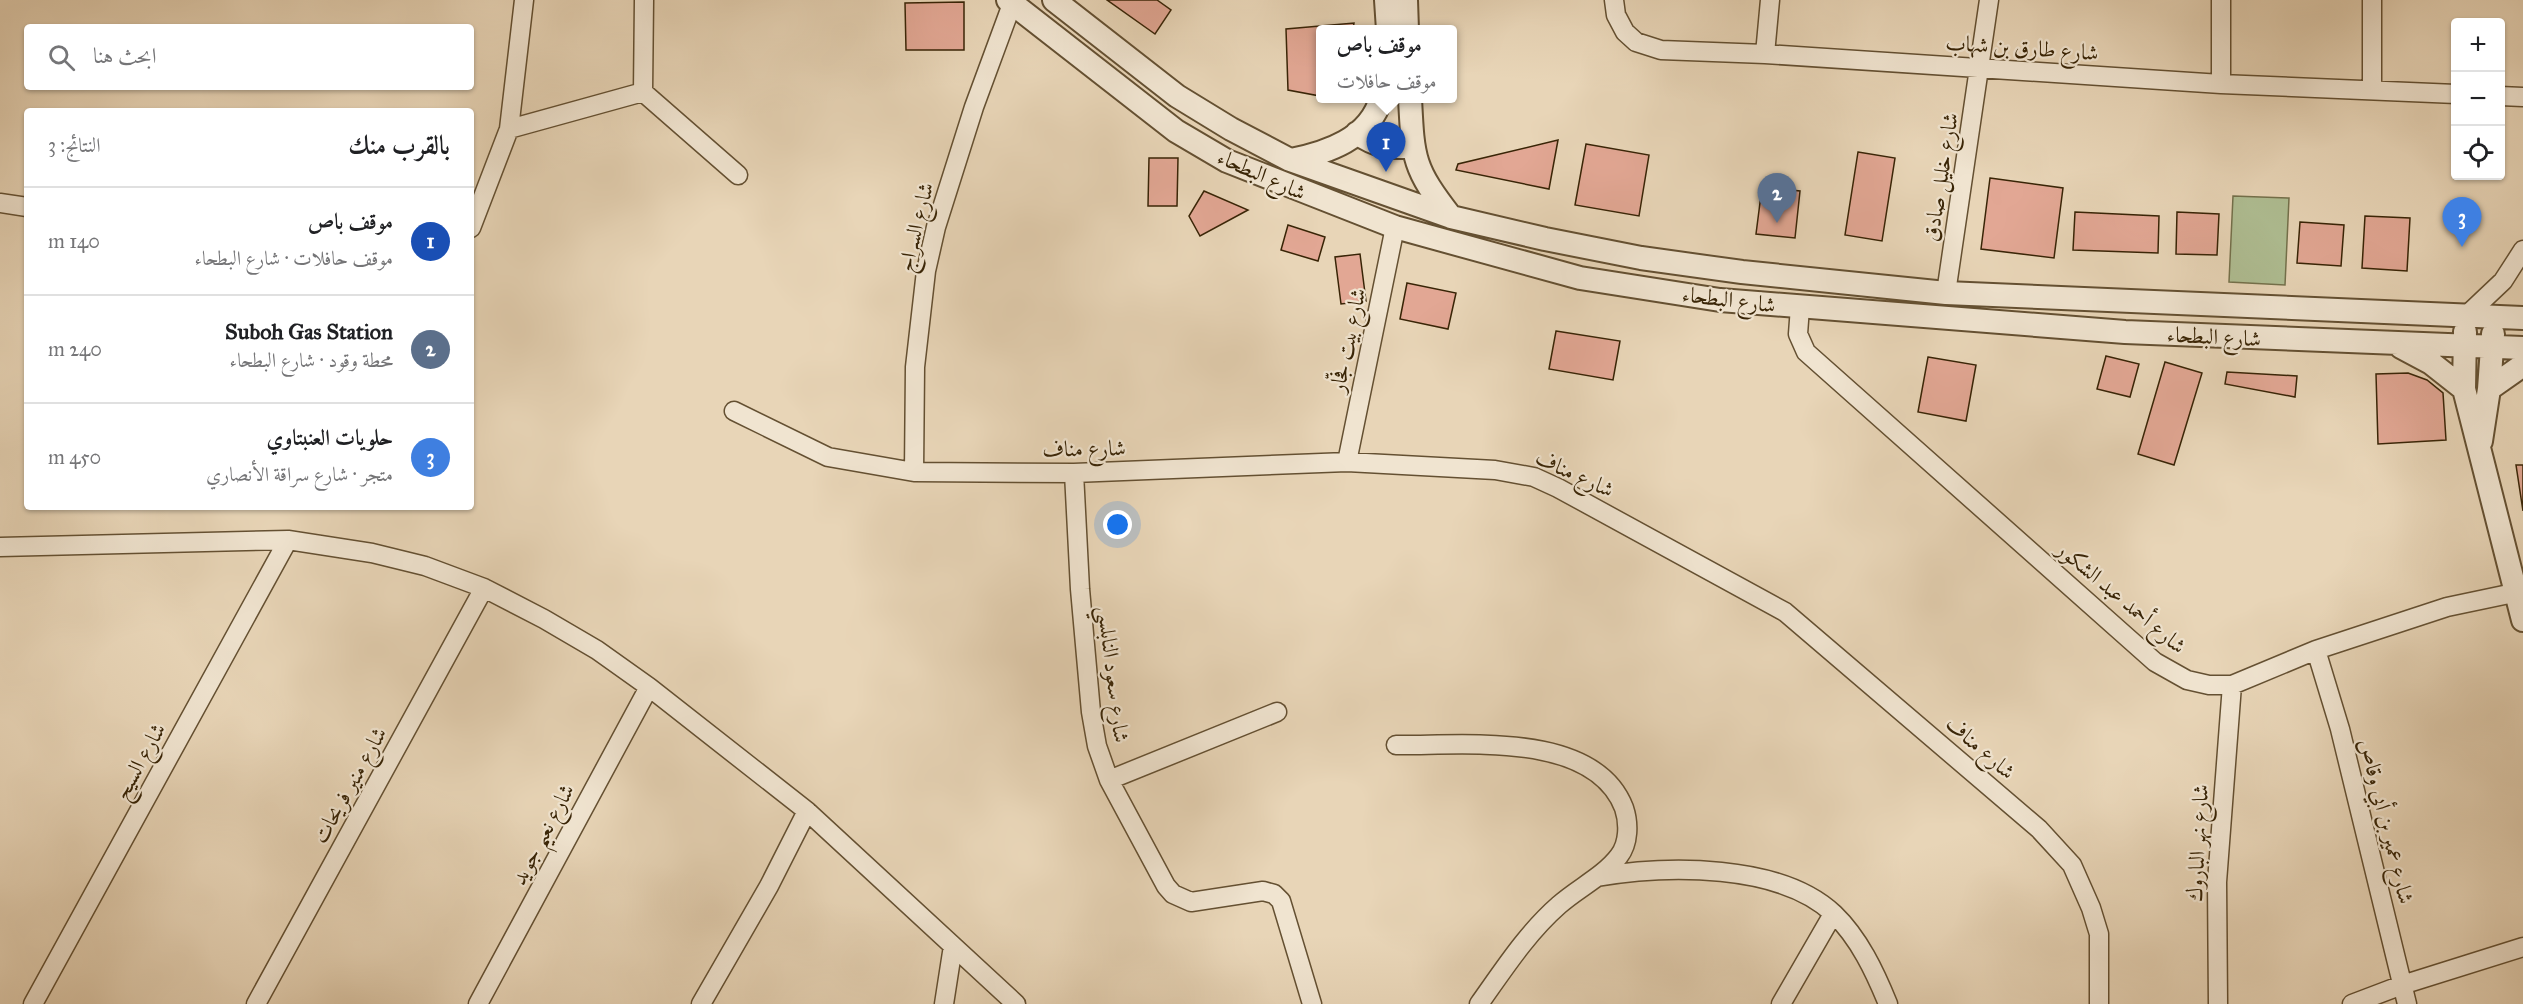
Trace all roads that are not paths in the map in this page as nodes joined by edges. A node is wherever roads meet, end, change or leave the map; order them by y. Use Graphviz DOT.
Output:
graph roads {
  1 [pos="524,0"];
  2 [pos="644,0"];
  3 [pos="1054,0"];
  4 [pos="1386,0"];
  5 [pos="1406,0"];
  6 [pos="1614,0"];
  7 [pos="1770,0"];
  8 [pos="1989,0"];
  9 [pos="2221,0"];
  10 [pos="2372,0"];
  11 [pos="1010,2"];
  12 [pos="1388,25"];
  13 [pos="1407,25"];
  14 [pos="1765,54"];
  15 [pos="1981,68"];
  16 [pos="2221,84"];
  17 [pos="2372,90"];
  18 [pos="643,92"];
  19 [pos="2451,94"];
  20 [pos="2505,96"];
  21 [pos="2523,97"];
  22 [pos="1380,103"];
  23 [pos="1410,103"];
  24 [pos="509,129"];
  25 [pos="1357,133"];
  26 [pos="1412,146"];
  27 [pos="1290,160"];
  28 [pos="738,175"];
  29 [pos="0,203"];
  30 [pos="24,207"];
  31 [pos="1451,217"];
  32 [pos="474,220"];
  33 [pos="1395,227"];
  34 [pos="2523,250"];
  35 [pos="1946,293"];
  36 [pos="1800,307"];
  37 [pos="2466,316"];
  38 [pos="2494,317"];
  39 [pos="2523,318"];
  40 [pos="2395,344"];
  41 [pos="2464,346"];
  42 [pos="2492,348"];
  43 [pos="2523,348"];
  44 [pos="2523,366"];
  45 [pos="2464,389"];
  46 [pos="2489,389"];
  47 [pos="734,411"];
  48 [pos="2480,452"];
  49 [pos="1347,462"];
  50 [pos="914,472"];
  51 [pos="1074,473"];
  52 [pos="288,540"];
  53 [pos="0,548"];
  54 [pos="484,588"];
  55 [pos="2519,592"];
  56 [pos="2523,620"];
  57 [pos="2316,650"];
  58 [pos="2232,685"];
  59 [pos="649,687"];
  60 [pos="1277,712"];
  61 [pos="1396,745"];
  62 [pos="1109,780"];
  63 [pos="807,811"];
  64 [pos="1595,878"];
  65 [pos="1833,914"];
  66 [pos="953,946"];
  67 [pos="2523,947"];
  68 [pos="2402,985"];
  69 [pos="33,1004"];
  70 [pos="256,1004"];
  71 [pos="478,1004"];
  72 [pos="701,1004"];
  73 [pos="944,1004"];
  74 [pos="1016,1004"];
  75 [pos="1312,1004"];
  76 [pos="1479,1004"];
  77 [pos="1781,1004"];
  78 [pos="1888,1004"];
  79 [pos="2099,1004"];
  80 [pos="2218,1004"];
  81 [pos="2352,1004"];
  82 [pos="2407,1004"];
  1 -- 24 [label="street"];
  2 -- 18 [label="street"];
  3 -- 27 [label="street, شارع البطحاء"];
  4 -- 12 [label="street"];
  5 -- 13 [label="street"];
  6 -- 14 [label="street, شارع طارق بن شهاب"];
  7 -- 14 [label="street"];
  8 -- 15 [label="street, شارع خليل صادق"];
  9 -- 16 [label="street"];
  10 -- 17 [label="street"];
  11 -- 33 [label="street, شارع البطحاء"];
  11 -- 50 [label="street, شارع السراج"];
  14 -- 15 [label="street, شارع طارق بن شهاب"];
  15 -- 16 [label="street, شارع طارق بن شهاب"];
  15 -- 35 [label="street, شارع خليل صادق"];
  16 -- 17 [label="street, شارع طارق بن شهاب"];
  17 -- 19 [label="street, شارع طارق بن شهاب"];
  18 -- 24 [label="street"];
  18 -- 28 [label="street"];
  20 -- 21 [label="street"];
  22 -- 25 [label="street"];
  23 -- 26 [label="street"];
  24 -- 32 [label="street"];
  25 -- 26 [label="street"];
  25 -- 27 [label="street"];
  26 -- 31 [label="street"];
  27 -- 31 [label="street, شارع البطحاء"];
  29 -- 30 [label="street"];
  31 -- 35 [label="street, شارع البطحاء"];
  33 -- 36 [label="street, شارع البطحاء"];
  33 -- 49 [label="street, شارع بيت فجّار"];
  34 -- 37 [label="street"];
  35 -- 37 [label="street, شارع البطحاء"];
  36 -- 40 [label="street, شارع البطحاء"];
  36 -- 58 [label="street, شارع أحمد عبد الشكور"];
  37 -- 38 [label="street, شارع البطحاء"];
  37 -- 41 [label="street"];
  38 -- 39 [label="street, شارع البطحاء"];
  38 -- 42 [label="street"];
  40 -- 41 [label="street, شارع البطحاء"];
  40 -- 45 [label="street"];
  41 -- 42 [label="street, شارع البطحاء"];
  41 -- 45 [label="street"];
  42 -- 43 [label="street, شارع البطحاء"];
  42 -- 46 [label="street"];
  44 -- 46 [label="street"];
  45 -- 48 [label="street"];
  46 -- 48 [label="street"];
  47 -- 50 [label="street, شارع مناف"];
  48 -- 55 [label="street"];
  49 -- 51 [label="street, شارع مناف"];
  49 -- 79 [label="street, شارع مناف"];
  50 -- 51 [label="street, شارع مناف"];
  51 -- 62 [label="street, شارع سعود النابلسي"];
  52 -- 53 [label="street"];
  52 -- 54 [label="street"];
  52 -- 69 [label="street, شارع السيح"];
  54 -- 59 [label="street"];
  54 -- 70 [label="street, شارع منير فريحات"];
  55 -- 56 [label="street"];
  55 -- 57 [label="street, شارع أحمد عبد الشكور"];
  57 -- 58 [label="street, شارع أحمد عبد الشكور"];
  57 -- 68 [label="street, شارع عمير بن أبي وقاص"];
  58 -- 80 [label="street, شارع نهر الباروك"];
  59 -- 63 [label="street"];
  59 -- 71 [label="street, شارع نعيم جويد"];
  60 -- 62 [label="street"];
  61 -- 64 [label="street"];
  62 -- 75 [label="street, شارع سعود النابلسي"];
  63 -- 66 [label="street"];
  63 -- 72 [label="street"];
  64 -- 65 [label="street"];
  64 -- 76 [label="street"];
  65 -- 77 [label="street"];
  65 -- 78 [label="street"];
  66 -- 73 [label="street"];
  66 -- 74 [label="street"];
  67 -- 68 [label="street"];
  68 -- 81 [label="street"];
  68 -- 82 [label="street, شارع عمير بن أبي وقاص"];
}
